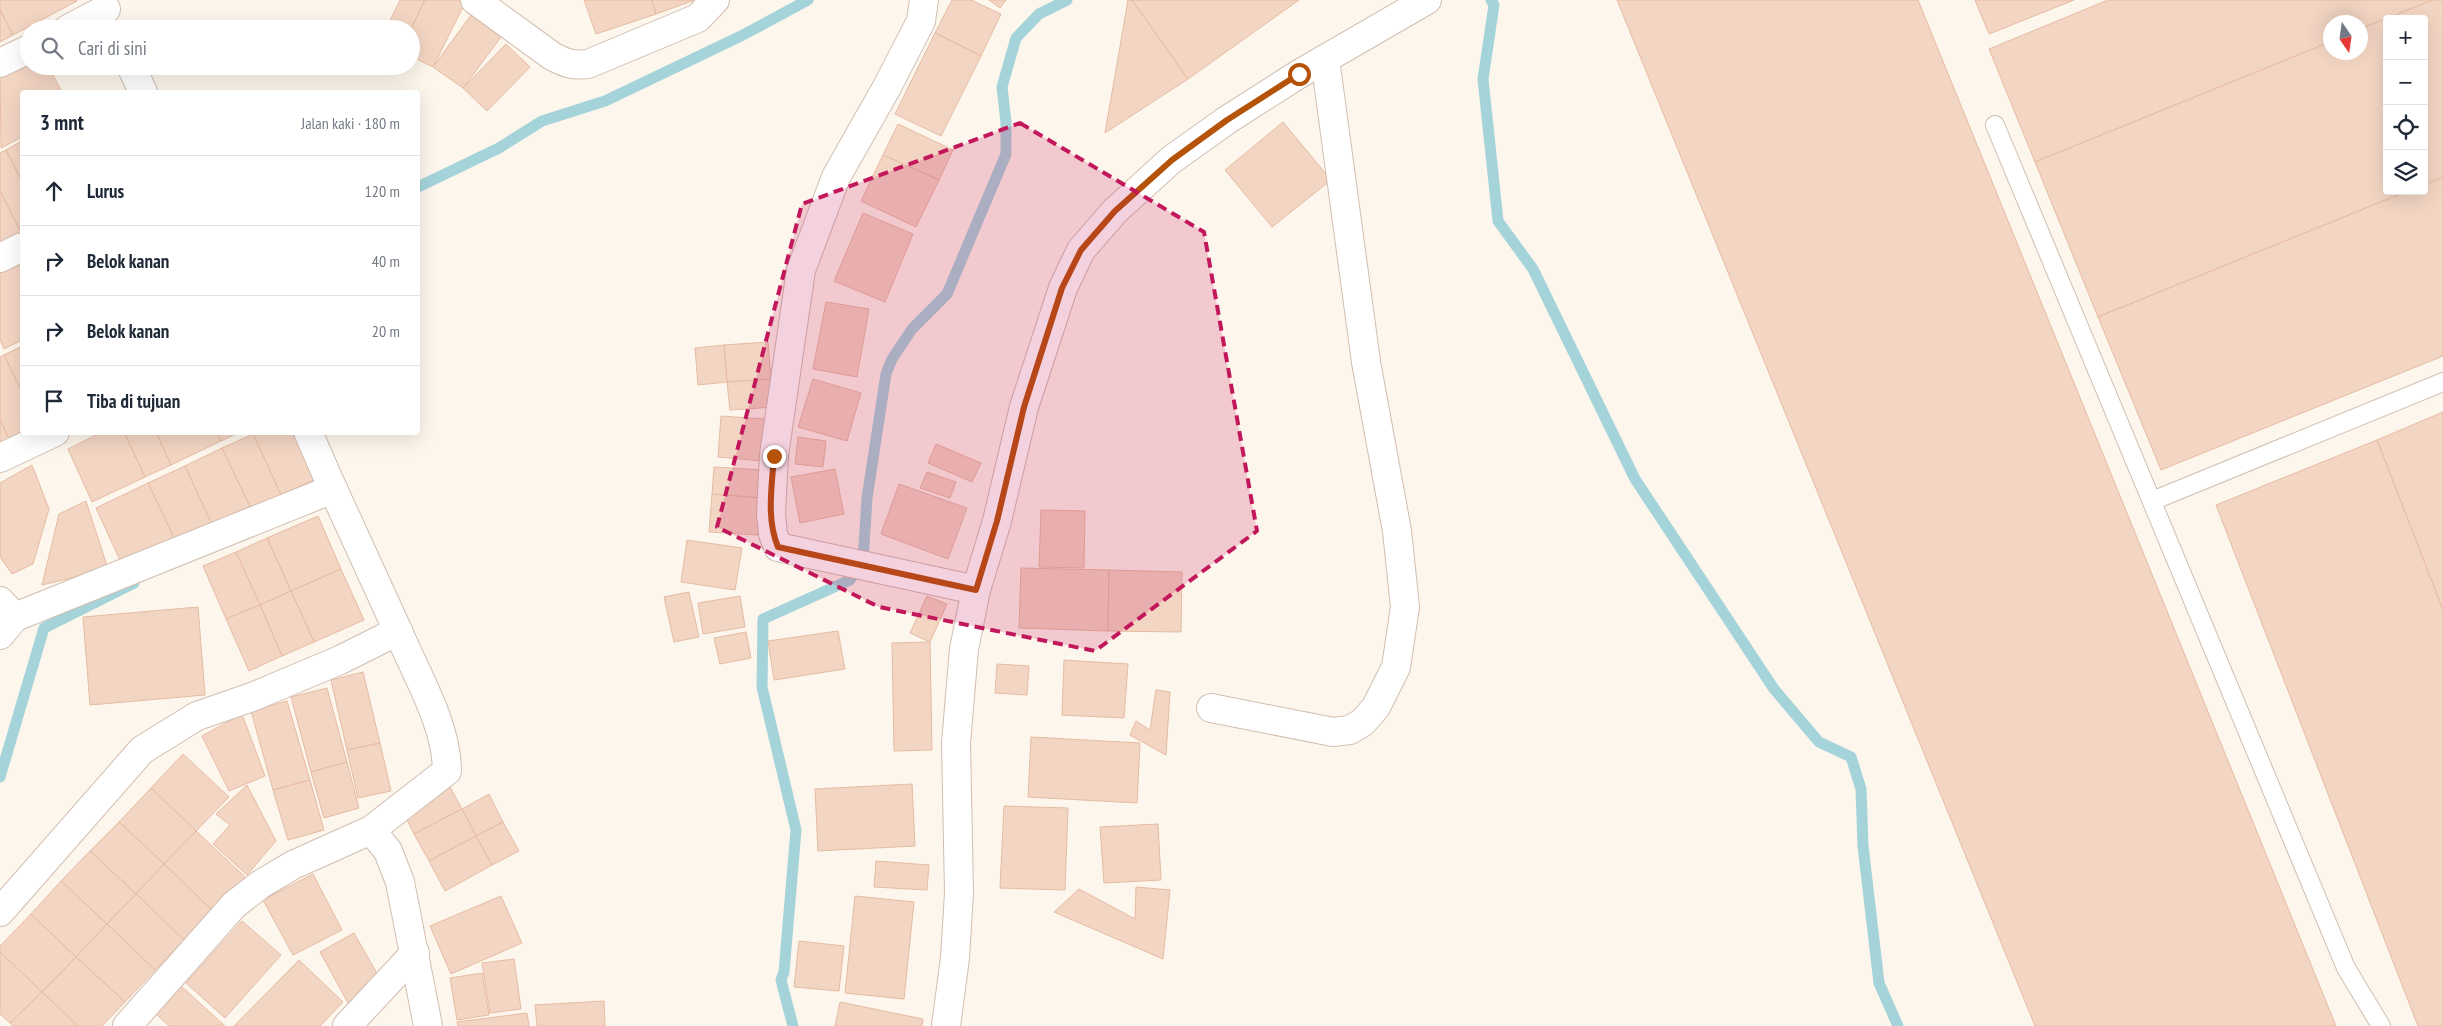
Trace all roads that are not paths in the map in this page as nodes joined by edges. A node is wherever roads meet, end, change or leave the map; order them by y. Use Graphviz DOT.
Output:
graph roads {
  1 [pos="475,0"];
  2 [pos="714,0"];
  3 [pos="924,0"];
  4 [pos="1427,0"];
  5 [pos="108,13"];
  6 [pos="90,20"];
  7 [pos="20,53"];
  8 [pos="1325,59"];
  9 [pos="0,63"];
  10 [pos="135,75"];
  11 [pos="142,90"];
  12 [pos="1995,125"];
  13 [pos="20,248"];
  14 [pos="0,258"];
  15 [pos="2443,382"];
  16 [pos="49,435"];
  17 [pos="309,435"];
  18 [pos="0,458"];
  19 [pos="333,488"];
  20 [pos="2152,500"];
  21 [pos="976,590"];
  22 [pos="5,617"];
  23 [pos="398,631"];
  24 [pos="1211,708"];
  25 [pos="371,830"];
  26 [pos="0,912"];
  27 [pos="415,953"];
  28 [pos="127,1026"];
  29 [pos="347,1026"];
  30 [pos="428,1026"];
  31 [pos="946,1026"];
  32 [pos="2380,1026"];
  1 -- 2 [label="street"];
  3 -- 21 [label="street"];
  4 -- 8 [label="street"];
  5 -- 6 [label="street"];
  7 -- 9 [label="street"];
  8 -- 21 [label="street"];
  8 -- 24 [label="street"];
  10 -- 11 [label="street"];
  12 -- 20 [label="lane"];
  13 -- 14 [label="street"];
  15 -- 20 [label="lane"];
  16 -- 18 [label="street"];
  17 -- 19 [label="street"];
  19 -- 22 [label="street"];
  19 -- 23 [label="street"];
  20 -- 32 [label="lane"];
  21 -- 31 [label="street"];
  23 -- 25 [label="street"];
  23 -- 26 [label="street"];
  25 -- 27 [label="street"];
  25 -- 28 [label="street"];
  27 -- 29 [label="street"];
  27 -- 30 [label="street"];
}
